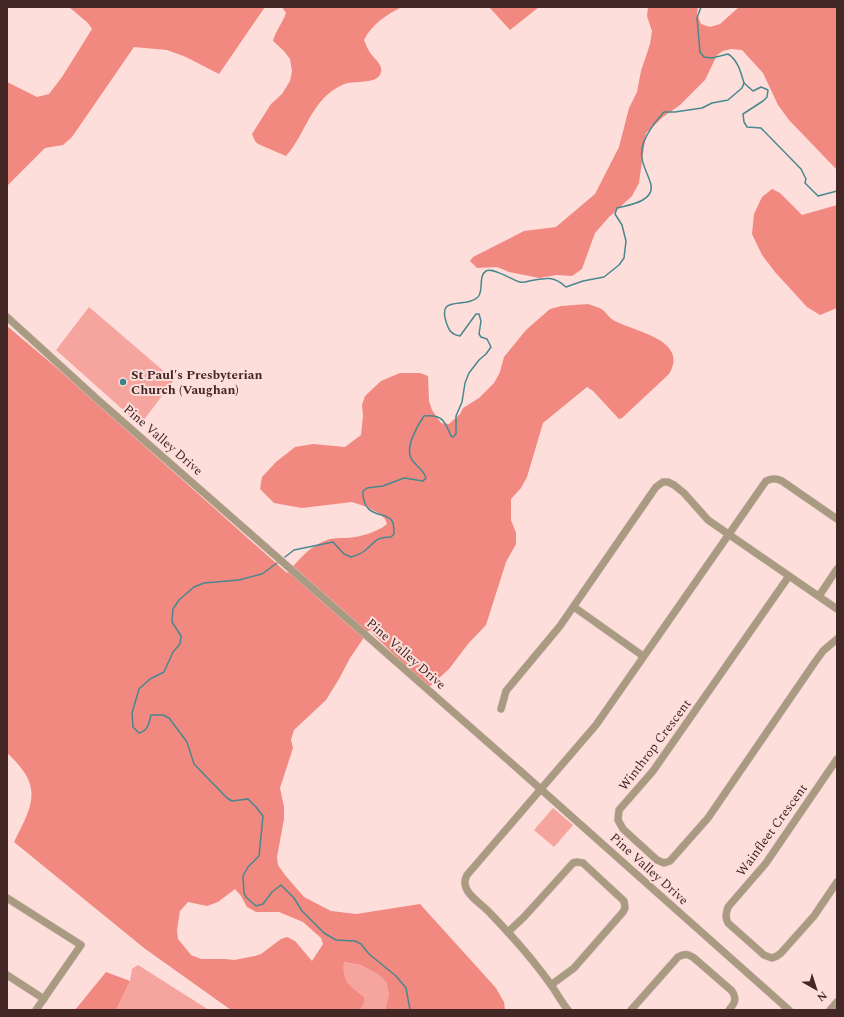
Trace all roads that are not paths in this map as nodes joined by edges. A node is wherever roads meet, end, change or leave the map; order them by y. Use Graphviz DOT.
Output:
graph roads {
  1 [pos="7,317"];
  2 [pos="837,519"];
  3 [pos="728,534"];
  4 [pos="837,569"];
  5 [pos="789,576"];
  6 [pos="819,596"];
  7 [pos="574,607"];
  8 [pos="837,609"];
  9 [pos="837,640"];
  10 [pos="643,656"];
  11 [pos="501,709"];
  12 [pos="837,759"];
  13 [pos="541,789"];
  14 [pos="837,882"];
  15 [pos="7,898"];
  16 [pos="508,932"];
  17 [pos="7,975"];
  18 [pos="551,985"];
  19 [pos="44,999"];
  20 [pos="837,1002"];
  21 [pos="36,1010"];
  22 [pos="568,1010"];
  23 [pos="631,1010"];
  24 [pos="729,1010"];
  25 [pos="789,1010"];
  26 [pos="830,1010"];
  1 -- 13 [label="street, Pine Valley Drive"];
  2 -- 3 [label="street"];
  3 -- 5 [label="street"];
  3 -- 7 [label="street"];
  3 -- 10 [label="street"];
  4 -- 6 [label="street"];
  5 -- 6 [label="street"];
  5 -- 9 [label="street, Winthrop Crescent"];
  6 -- 8 [label="street"];
  7 -- 10 [label="street"];
  7 -- 11 [label="street"];
  10 -- 13 [label="street"];
  12 -- 14 [label="street, Wainfleet Crescent"];
  13 -- 16 [label="street"];
  13 -- 25 [label="street, Pine Valley Drive"];
  15 -- 19 [label="street"];
  16 -- 18 [label="street"];
  16 -- 18 [label="street"];
  17 -- 19 [label="street"];
  18 -- 22 [label="street"];
  19 -- 21 [label="street"];
  20 -- 26 [label="street"];
  23 -- 24 [label="street"];
}
